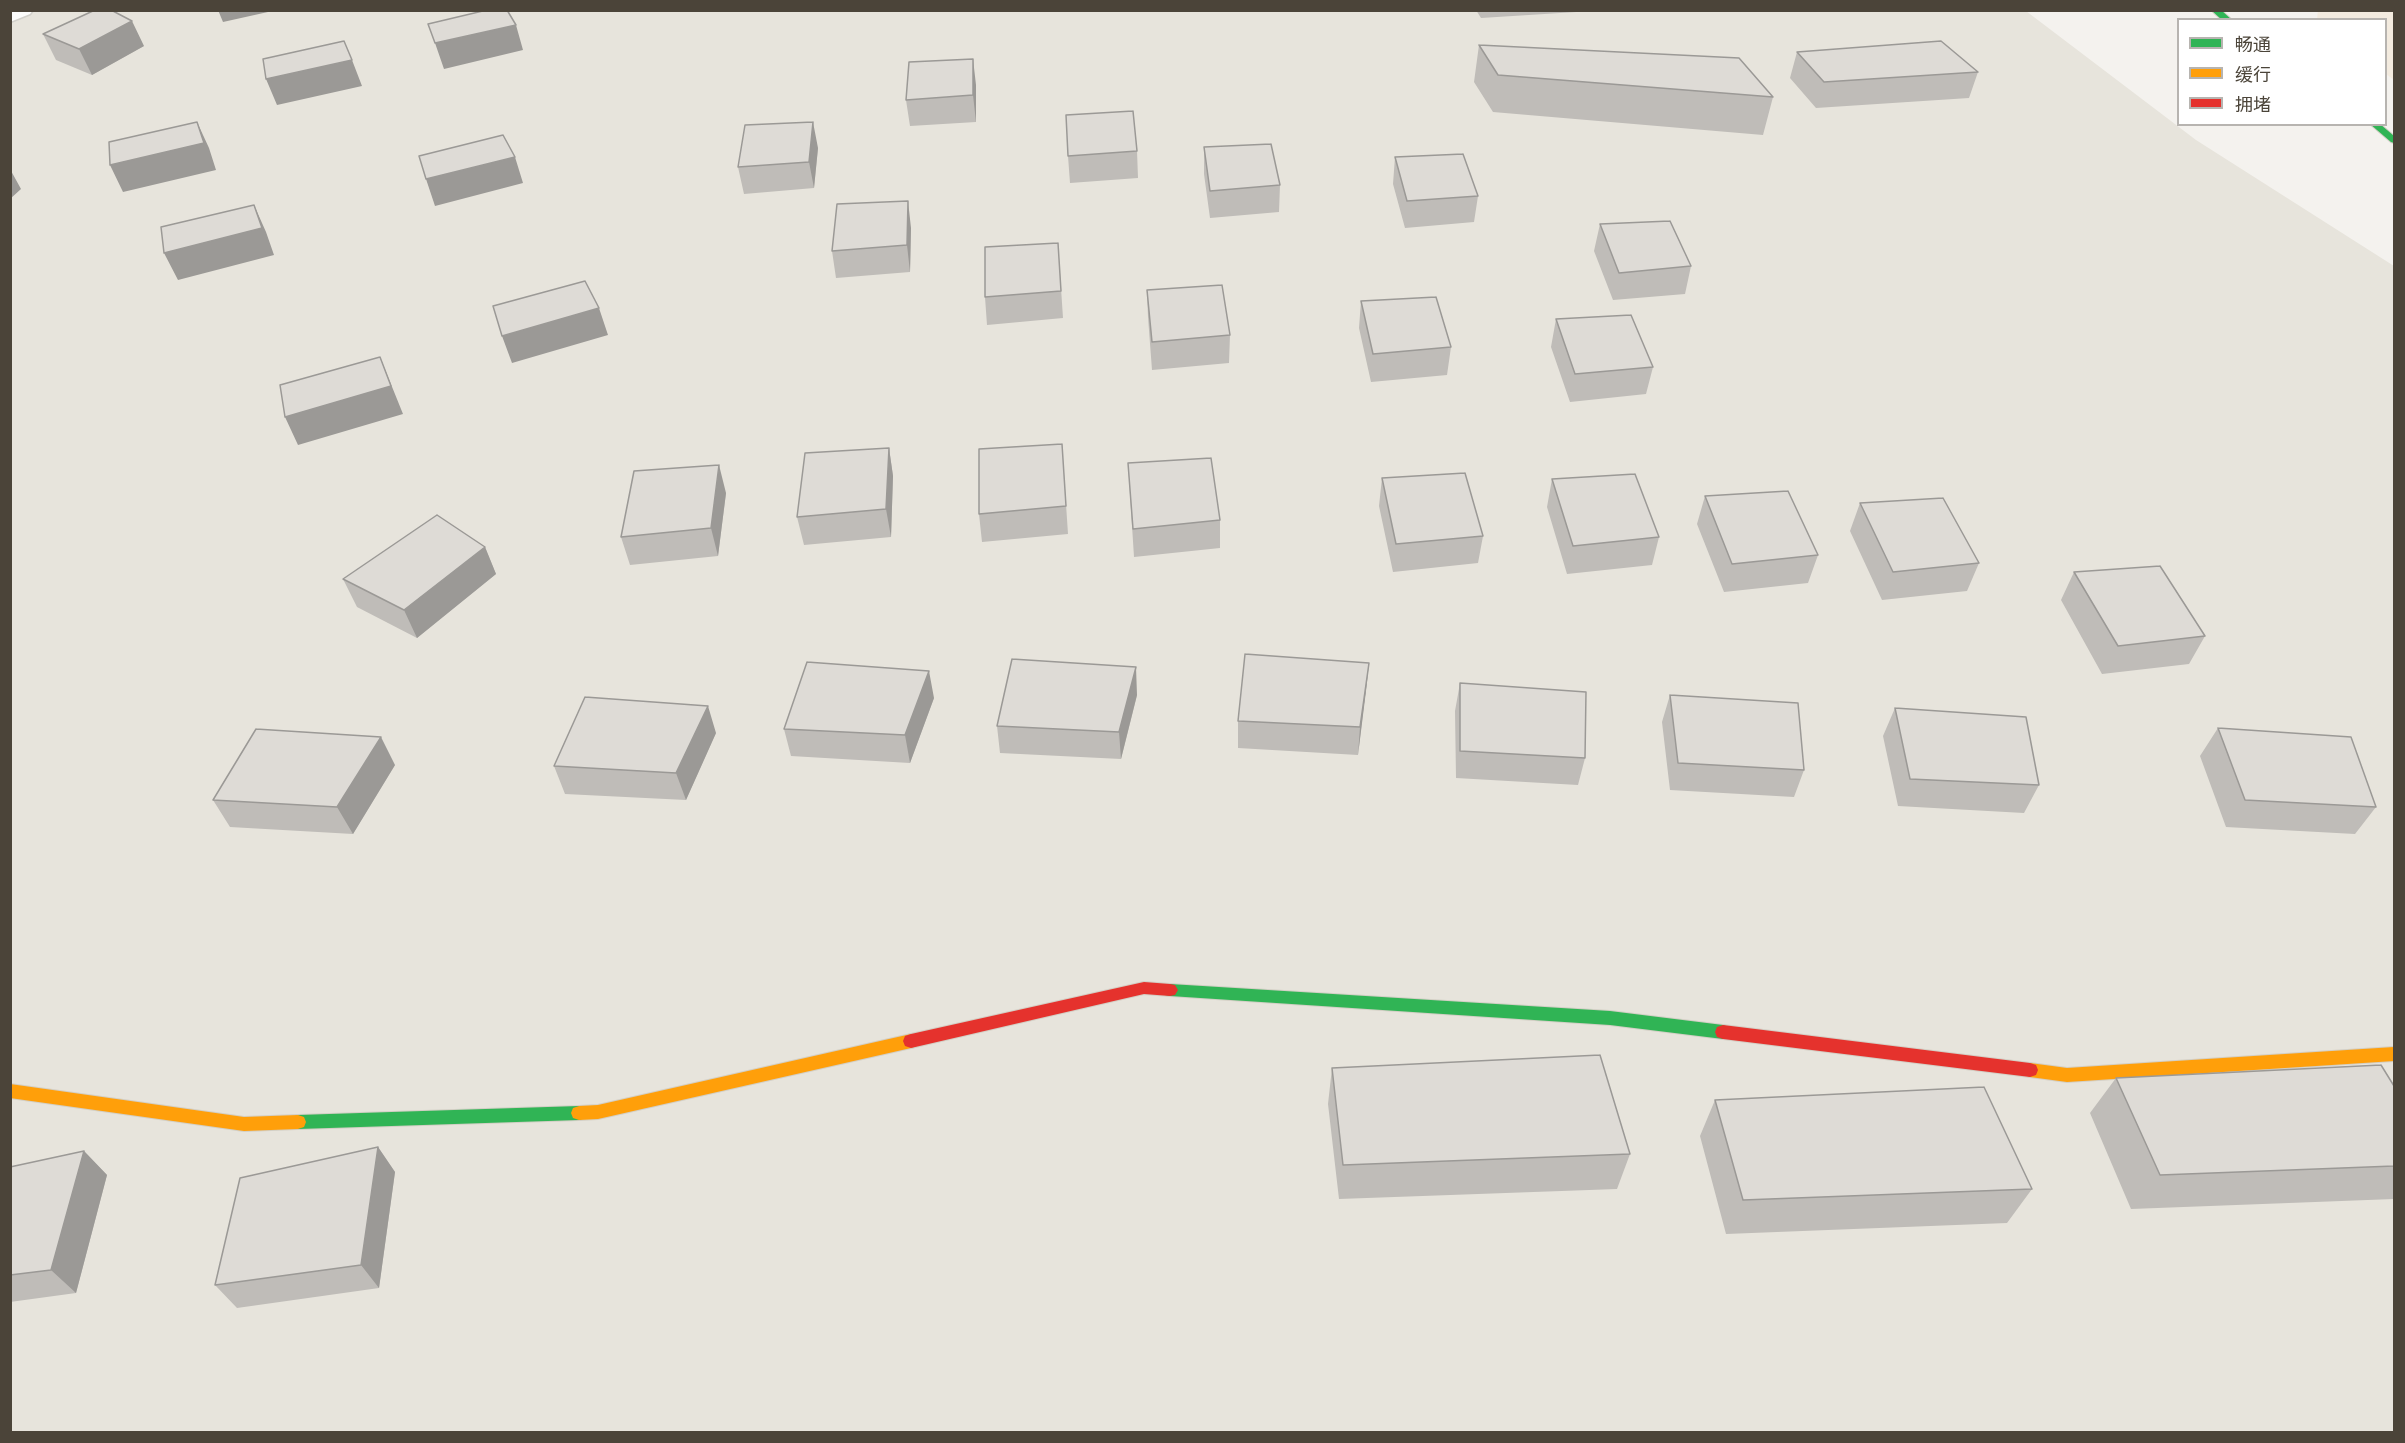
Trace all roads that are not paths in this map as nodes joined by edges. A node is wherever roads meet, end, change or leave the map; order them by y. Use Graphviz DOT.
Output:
graph roads {
  1 [pos="23,10"];
  2 [pos="10,16"];
  3 [pos="2376,126"];
  4 [pos="2394,140"];
  5 [pos="2394,1054"];
  6 [pos="10,1091"];
  1 -- 2 [label="street"];
  3 -- 4 [label="street"];
  5 -- 6 [label="street"];
}
